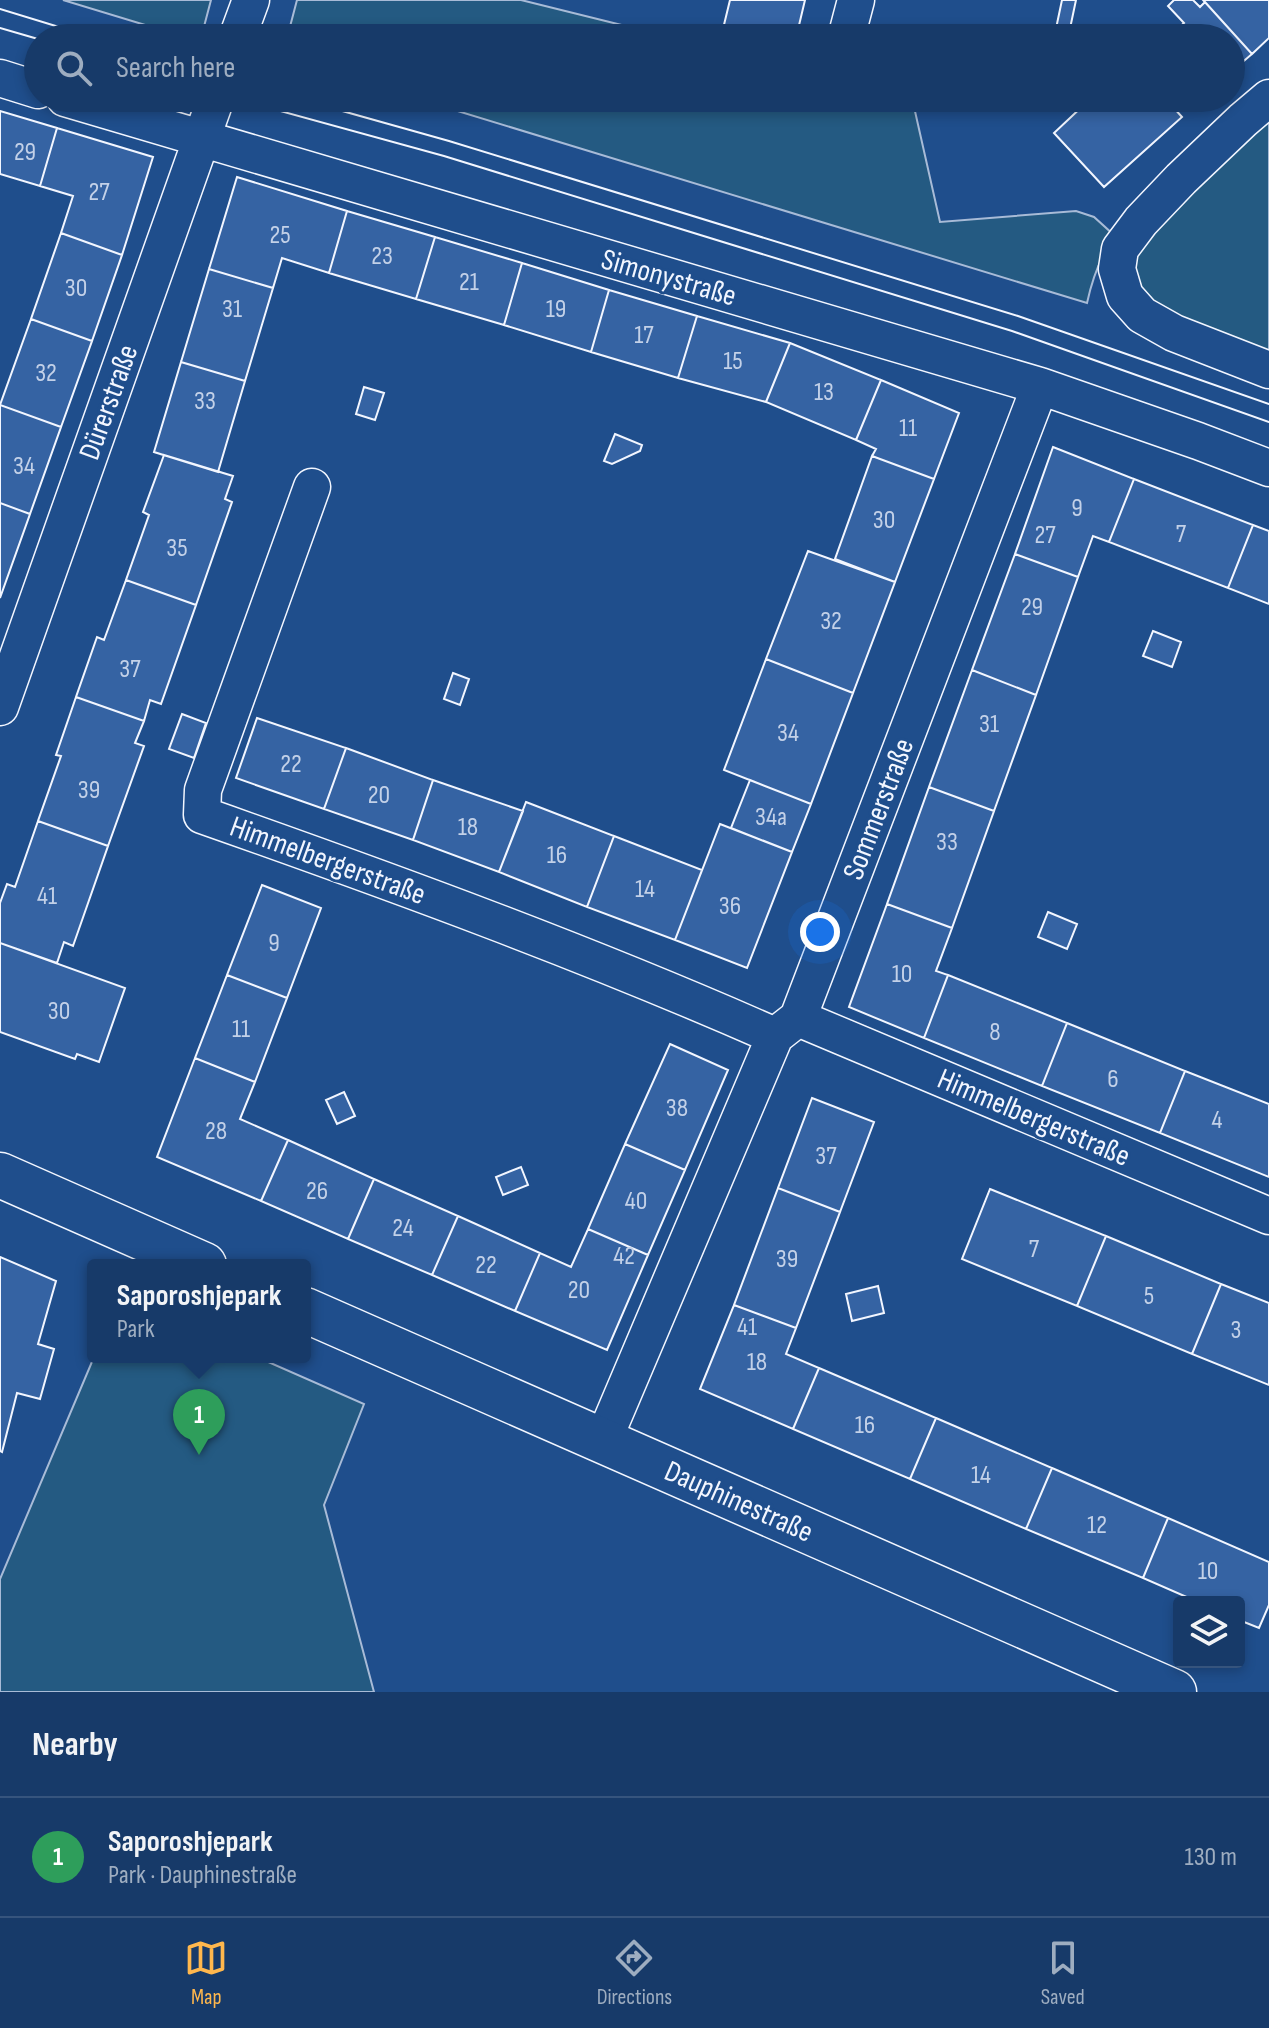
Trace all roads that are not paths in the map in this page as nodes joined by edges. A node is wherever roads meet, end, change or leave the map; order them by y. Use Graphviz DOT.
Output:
graph roads {
  1 [pos="251,0"];
  2 [pos="856,0"];
  3 [pos="242,24"];
  4 [pos="850,24"];
  5 [pos="0,78"];
  6 [pos="24,86"];
  7 [pos="1269,98"];
  8 [pos="111,112"];
  9 [pos="211,112"];
  10 [pos="201,139"];
  11 [pos="1269,370"];
  12 [pos="1040,386"];
  13 [pos="1269,468"];
  14 [pos="312,487"];
  15 [pos="0,707"];
  16 [pos="786,1027"];
  17 [pos="0,1175"];
  18 [pos="1269,1216"];
  19 [pos="190,1259"];
  20 [pos="311,1313"];
  21 [pos="603,1441"];
  22 [pos="1174,1692"];
  1 -- 3 [label="street"];
  2 -- 4 [label="street"];
  5 -- 6 [label="street"];
  7 -- 11 [label="street"];
  8 -- 10 [label="street, Simonystraße"];
  9 -- 10 [label="street, Dürerstraße"];
  10 -- 12 [label="street, Simonystraße"];
  10 -- 15 [label="street, Dürerstraße"];
  12 -- 13 [label="street, Simonystraße"];
  12 -- 16 [label="street, Sommerstraße"];
  14 -- 16 [label="street, Himmelbergerstraße"];
  16 -- 18 [label="street, Himmelbergerstraße"];
  16 -- 21 [label="street, Sommerstraße"];
  17 -- 19 [label="main road"];
  20 -- 21 [label="main road, Dauphinestraße"];
  21 -- 22 [label="main road, Dauphinestraße"];
}
